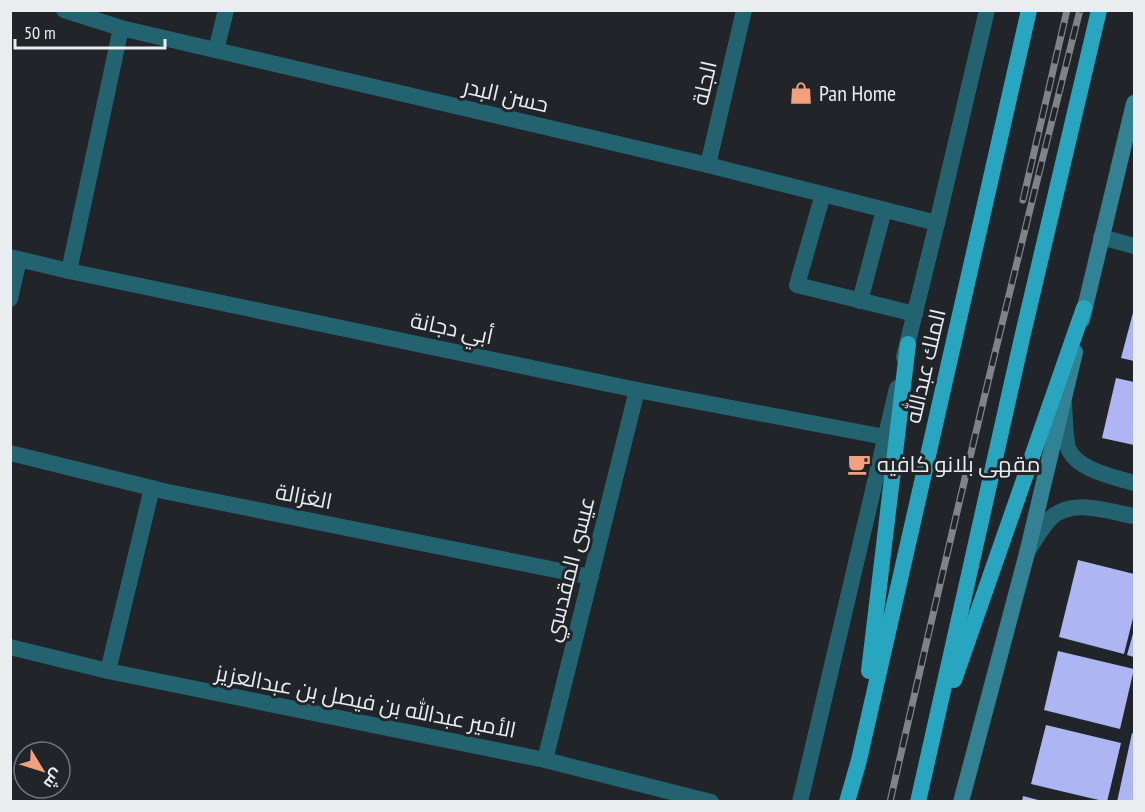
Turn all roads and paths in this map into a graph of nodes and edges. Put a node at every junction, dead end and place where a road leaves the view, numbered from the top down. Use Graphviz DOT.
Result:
graph roads {
  1 [pos="64,10"];
  2 [pos="226,10"];
  3 [pos="744,10"];
  4 [pos="987,10"];
  5 [pos="1029,10"];
  6 [pos="1099,10"];
  7 [pos="121,28"];
  8 [pos="216,50"];
  9 [pos="1134,103"];
  10 [pos="708,165"];
  11 [pos="823,194"];
  12 [pos="884,210"];
  13 [pos="937,223"];
  14 [pos="1101,237"];
  15 [pos="1134,246"];
  16 [pos="15,258"];
  17 [pos="69,271"];
  18 [pos="10,298"];
  19 [pos="860,301"];
  20 [pos="1084,308"];
  21 [pos="915,314"];
  22 [pos="908,344"];
  23 [pos="637,390"];
  24 [pos="1064,402"];
  25 [pos="885,437"];
  26 [pos="10,453"];
  27 [pos="1134,483"];
  28 [pos="152,488"];
  29 [pos="1134,516"];
  30 [pos="1027,553"];
  31 [pos="591,577"];
  32 [pos="10,647"];
  33 [pos="108,671"];
  34 [pos="928,754"];
  35 [pos="545,760"];
  36 [pos="859,760"];
  37 [pos="711,801"];
  38 [pos="800,801"];
  39 [pos="847,801"];
  40 [pos="918,801"];
  41 [pos="961,801"];
  1 -- 7 [label="street, حسن البدر"];
  2 -- 8 [label="street"];
  3 -- 10 [label="street, الجلة"];
  4 -- 13 [label="street"];
  5 -- 36 [label="highway, الملك عبدالله"];
  6 -- 34 [label="highway"];
  7 -- 8 [label="street, حسن البدر"];
  7 -- 17 [label="street"];
  8 -- 10 [label="street, حسن البدر"];
  9 -- 14 [label="main road"];
  10 -- 11 [label="street, حسن البدر"];
  11 -- 12 [label="street, حسن البدر"];
  11 -- 19 [label="street"];
  12 -- 13 [label="street, حسن البدر"];
  12 -- 19 [label="street"];
  13 -- 21 [label="street"];
  14 -- 15 [label="street"];
  14 -- 20 [label="main road"];
  16 -- 17 [label="street, أبي دجانة"];
  16 -- 18 [label="street"];
  17 -- 23 [label="street, أبي دجانة"];
  19 -- 21 [label="street"];
  20 -- 24 [label="main road"];
  20 -- 34 [label="highway"];
  21 -- 22 [label="street"];
  22 -- 25 [label="street"];
  22 -- 36 [label="highway"];
  23 -- 25 [label="street, أبي دجانة"];
  23 -- 31 [label="street, عيسى المقدسي"];
  24 -- 27 [label="street"];
  24 -- 30 [label="main road"];
  25 -- 38 [label="street"];
  26 -- 28 [label="street, الغزالة"];
  28 -- 31 [label="street, الغزالة"];
  28 -- 33 [label="street"];
  29 -- 30 [label="street"];
  30 -- 41 [label="main road"];
  31 -- 35 [label="street, عيسى المقدسي"];
  32 -- 33 [label="street, الأمير عبدالله بن فيصل بن عبدالعزيز"];
  33 -- 35 [label="street, الأمير عبدالله بن فيصل بن عبدالعزيز"];
  34 -- 40 [label="highway"];
  35 -- 37 [label="street, الأمير عبدالله بن فيصل بن عبدالعزيز"];
  36 -- 39 [label="highway, الملك عبدالله"];
}
